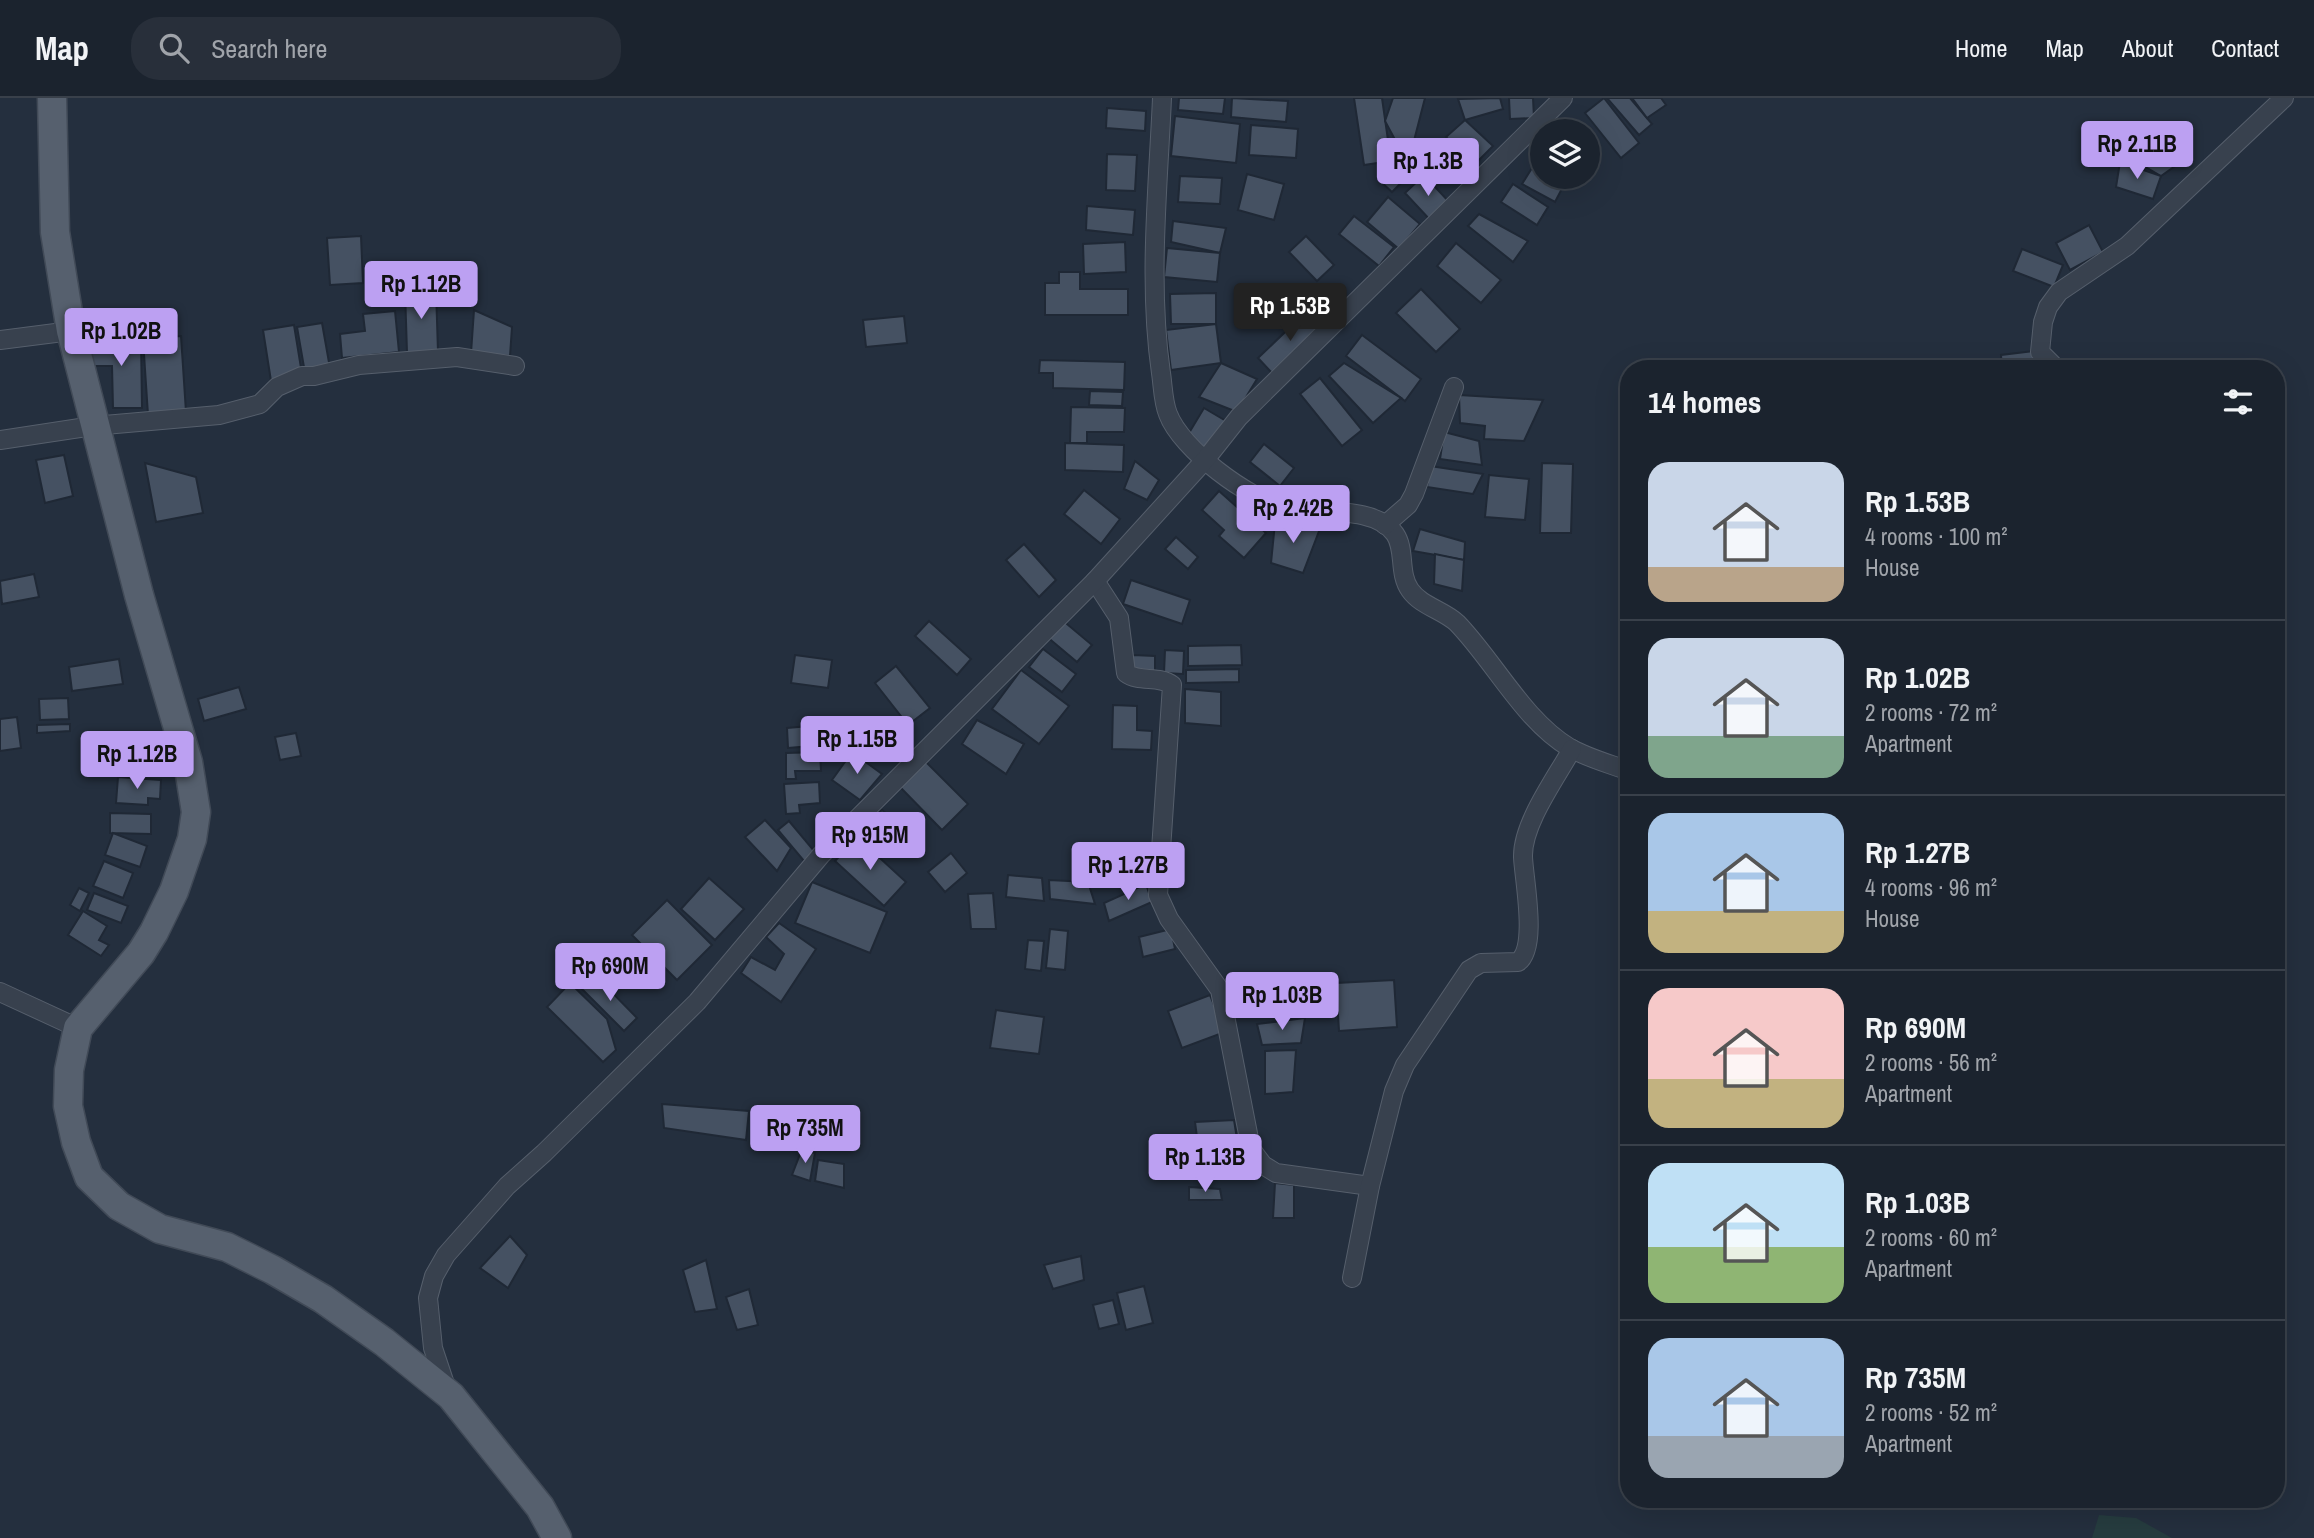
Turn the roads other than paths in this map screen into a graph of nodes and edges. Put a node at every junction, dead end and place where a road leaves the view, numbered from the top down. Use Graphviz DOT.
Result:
graph roads {
  1 [pos="52,98"];
  2 [pos="1163,98"];
  3 [pos="1563,98"];
  4 [pos="2284,98"];
  5 [pos="71,331"];
  6 [pos="0,340"];
  7 [pos="2048,360"];
  8 [pos="515,366"];
  9 [pos="1454,387"];
  10 [pos="93,426"];
  11 [pos="0,440"];
  12 [pos="1205,460"];
  13 [pos="1385,524"];
  14 [pos="1095,581"];
  15 [pos="1572,749"];
  16 [pos="1620,768"];
  17 [pos="0,992"];
  18 [pos="78,1028"];
  19 [pos="1370,1186"];
  20 [pos="1352,1278"];
  21 [pos="451,1396"];
  22 [pos="557,1538"];
  1 -- 5 [label="main road"];
  2 -- 12 [label="street"];
  3 -- 12 [label="street"];
  4 -- 7 [label="street"];
  5 -- 6 [label="street"];
  5 -- 10 [label="main road"];
  8 -- 10 [label="street"];
  9 -- 13 [label="street"];
  10 -- 11 [label="street"];
  10 -- 18 [label="main road"];
  12 -- 13 [label="street"];
  12 -- 14 [label="street"];
  13 -- 15 [label="street"];
  14 -- 19 [label="street"];
  14 -- 21 [label="street"];
  15 -- 16 [label="street"];
  15 -- 19 [label="street"];
  17 -- 18 [label="street"];
  18 -- 21 [label="main road"];
  19 -- 20 [label="street"];
  21 -- 22 [label="main road"];
}
